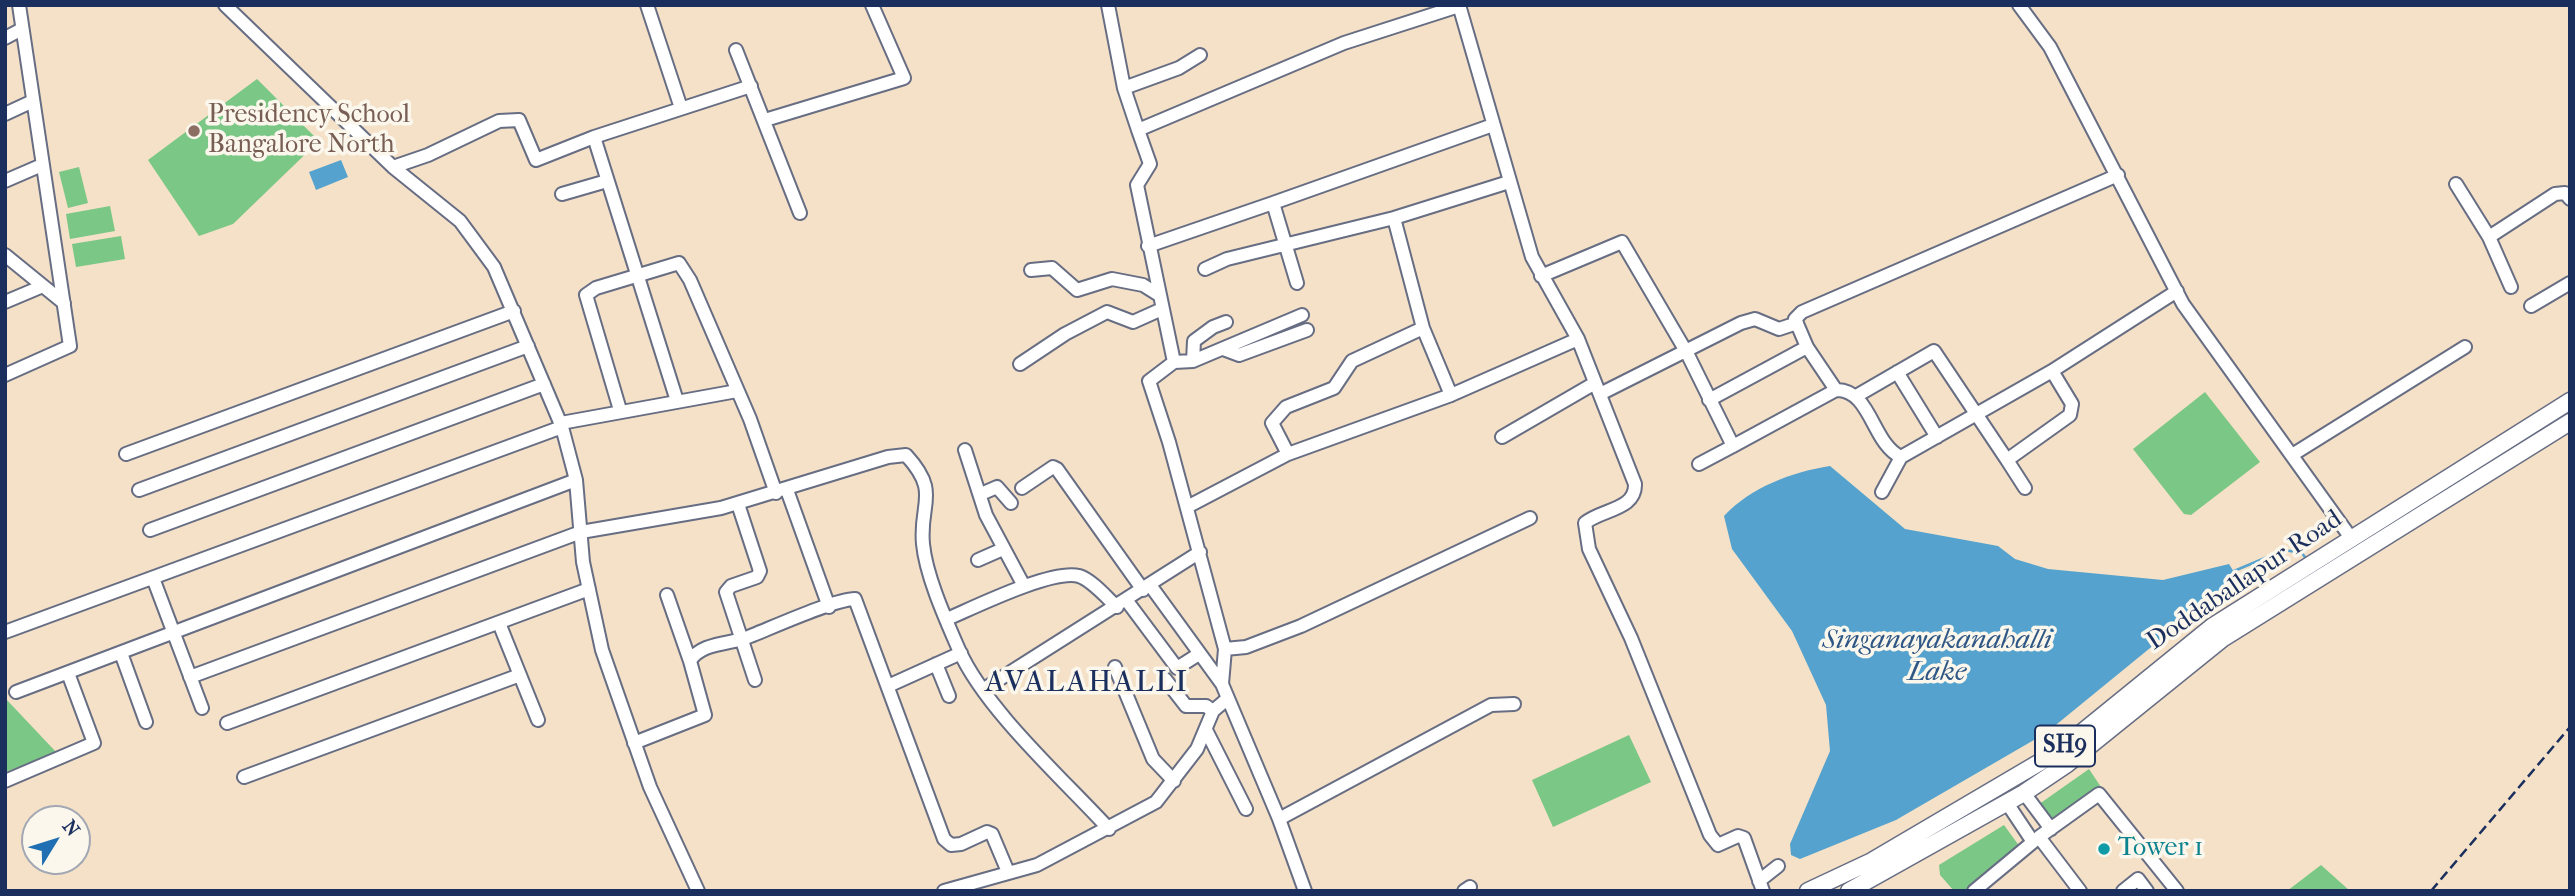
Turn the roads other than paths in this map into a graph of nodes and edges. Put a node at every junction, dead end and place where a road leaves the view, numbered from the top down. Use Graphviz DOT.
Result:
graph roads {
  1 [pos="19,5"];
  2 [pos="225,5"];
  3 [pos="647,5"];
  4 [pos="872,5"];
  5 [pos="1108,5"];
  6 [pos="2018,5"];
  7 [pos="1459,6"];
  8 [pos="22,29"];
  9 [pos="5,38"];
  10 [pos="736,50"];
  11 [pos="1200,55"];
  12 [pos="751,86"];
  13 [pos="1124,88"];
  14 [pos="33,101"];
  15 [pos="681,108"];
  16 [pos="5,114"];
  17 [pos="765,120"];
  18 [pos="1492,125"];
  19 [pos="1138,130"];
  20 [pos="594,137"];
  21 [pos="42,164"];
  22 [pos="393,167"];
  23 [pos="2118,175"];
  24 [pos="5,181"];
  25 [pos="607,181"];
  26 [pos="1509,183"];
  27 [pos="2456,184"];
  28 [pos="562,194"];
  29 [pos="2570,199"];
  30 [pos="1273,203"];
  31 [pos="800,213"];
  32 [pos="1394,218"];
  33 [pos="2489,237"];
  34 [pos="1286,244"];
  35 [pos="1148,246"];
  36 [pos="5,255"];
  37 [pos="1205,269"];
  38 [pos="1031,270"];
  39 [pos="637,275"];
  40 [pos="1541,276"];
  41 [pos="1297,283"];
  42 [pos="2570,283"];
  43 [pos="43,286"];
  44 [pos="2511,287"];
  45 [pos="2177,291"];
  46 [pos="5,302"];
  47 [pos="1161,302"];
  48 [pos="64,303"];
  49 [pos="2530,306"];
  50 [pos="514,311"];
  51 [pos="1302,315"];
  52 [pos="1226,322"];
  53 [pos="1797,323"];
  54 [pos="1423,328"];
  55 [pos="1307,330"];
  56 [pos="1578,339"];
  57 [pos="528,345"];
  58 [pos="1807,347"];
  59 [pos="2465,347"];
  60 [pos="1223,349"];
  61 [pos="1687,353"];
  62 [pos="1193,361"];
  63 [pos="1174,362"];
  64 [pos="1020,364"];
  65 [pos="2052,371"];
  66 [pos="1897,372"];
  67 [pos="5,376"];
  68 [pos="544,384"];
  69 [pos="1598,388"];
  70 [pos="1836,390"];
  71 [pos="737,391"];
  72 [pos="1451,395"];
  73 [pos="1857,395"];
  74 [pos="1709,400"];
  75 [pos="677,401"];
  76 [pos="2570,401"];
  77 [pos="620,410"];
  78 [pos="1978,413"];
  79 [pos="2570,422"];
  80 [pos="561,425"];
  81 [pos="1502,437"];
  82 [pos="1937,437"];
  83 [pos="1733,446"];
  84 [pos="965,450"];
  85 [pos="125,454"];
  86 [pos="1288,454"];
  87 [pos="2292,455"];
  88 [pos="1901,457"];
  89 [pos="2007,460"];
  90 [pos="1699,464"];
  91 [pos="576,480"];
  92 [pos="1022,488"];
  93 [pos="2025,488"];
  94 [pos="139,490"];
  95 [pos="782,492"];
  96 [pos="1882,492"];
  97 [pos="981,494"];
  98 [pos="1011,503"];
  99 [pos="738,504"];
  100 [pos="1187,507"];
  101 [pos="1530,517"];
  102 [pos="150,530"];
  103 [pos="580,532"];
  104 [pos="2351,538"];
  105 [pos="1003,549"];
  106 [pos="1200,552"];
  107 [pos="978,559"];
  108 [pos="2321,566"];
  109 [pos="2305,576"];
  110 [pos="153,578"];
  111 [pos="1024,586"];
  112 [pos="1147,587"];
  113 [pos="589,589"];
  114 [pos="667,595"];
  115 [pos="1122,604"];
  116 [pos="829,607"];
  117 [pos="947,619"];
  118 [pos="499,623"];
  119 [pos="5,632"];
  120 [pos="174,633"];
  121 [pos="741,639"];
  122 [pos="1225,649"];
  123 [pos="121,653"];
  124 [pos="961,653"];
  125 [pos="1199,654"];
  126 [pos="690,662"];
  127 [pos="936,664"];
  128 [pos="1115,667"];
  129 [pos="68,673"];
  130 [pos="520,675"];
  131 [pos="190,677"];
  132 [pos="1165,679"];
  133 [pos="755,680"];
  134 [pos="1222,684"];
  135 [pos="888,686"];
  136 [pos="984,689"];
  137 [pos="16,692"];
  138 [pos="948,696"];
  139 [pos="1227,699"];
  140 [pos="1514,704"];
  141 [pos="202,708"];
  142 [pos="1213,711"];
  143 [pos="538,720"];
  144 [pos="146,722"];
  145 [pos="227,723"];
  146 [pos="1206,730"];
  147 [pos="634,743"];
  148 [pos="244,777"];
  149 [pos="5,781"];
  150 [pos="1174,781"];
  151 [pos="2024,793"];
  152 [pos="2007,803"];
  153 [pos="1246,809"];
  154 [pos="1279,819"];
  155 [pos="1109,829"];
  156 [pos="2051,829"];
  157 [pos="2036,839"];
  158 [pos="1779,866"];
  159 [pos="1008,872"];
  160 [pos="1761,886"];
  161 [pos="698,891"];
  162 [pos="944,891"];
  163 [pos="1305,891"];
  164 [pos="1808,891"];
  165 [pos="1849,891"];
  166 [pos="1974,891"];
  167 [pos="2080,891"];
  168 [pos="2123,891"];
  169 [pos="2147,891"];
  170 [pos="2177,891"];
  1 -- 8 [label="street"];
  2 -- 22 [label="street"];
  3 -- 15 [label="street"];
  4 -- 17 [label="street"];
  5 -- 13 [label="street"];
  6 -- 23 [label="street"];
  7 -- 18 [label="street"];
  7 -- 19 [label="street"];
  8 -- 9 [label="street"];
  8 -- 14 [label="street"];
  10 -- 12 [label="street"];
  11 -- 13 [label="street"];
  12 -- 15 [label="street"];
  12 -- 17 [label="street"];
  13 -- 19 [label="street"];
  14 -- 16 [label="street"];
  14 -- 21 [label="street"];
  15 -- 20 [label="street"];
  17 -- 31 [label="street"];
  18 -- 26 [label="street"];
  18 -- 30 [label="street"];
  19 -- 35 [label="street"];
  20 -- 22 [label="street"];
  20 -- 25 [label="street"];
  21 -- 24 [label="street"];
  21 -- 48 [label="street"];
  22 -- 50 [label="street"];
  23 -- 45 [label="street"];
  23 -- 53 [label="street"];
  25 -- 28 [label="street"];
  25 -- 39 [label="street"];
  26 -- 32 [label="street"];
  26 -- 40 [label="street"];
  27 -- 33 [label="street"];
  29 -- 33 [label="street"];
  30 -- 34 [label="street"];
  30 -- 35 [label="street"];
  32 -- 34 [label="street"];
  32 -- 54 [label="street"];
  33 -- 44 [label="street"];
  34 -- 37 [label="street"];
  34 -- 41 [label="street"];
  35 -- 47 [label="street"];
  36 -- 43 [label="street"];
  38 -- 47 [label="street"];
  39 -- 71 [label="street"];
  39 -- 75 [label="street"];
  39 -- 77 [label="street"];
  40 -- 56 [label="street"];
  40 -- 61 [label="street"];
  42 -- 49 [label="street"];
  43 -- 46 [label="street"];
  43 -- 48 [label="street"];
  45 -- 65 [label="street"];
  45 -- 87 [label="street"];
  47 -- 63 [label="street"];
  47 -- 64 [label="street"];
  48 -- 67 [label="street"];
  50 -- 57 [label="street"];
  50 -- 85 [label="street"];
  51 -- 60 [label="street"];
  52 -- 62 [label="street"];
  53 -- 58 [label="street"];
  53 -- 61 [label="street"];
  54 -- 72 [label="street"];
  54 -- 86 [label="street"];
  55 -- 60 [label="street"];
  56 -- 69 [label="street"];
  56 -- 72 [label="street"];
  57 -- 68 [label="street"];
  57 -- 94 [label="street"];
  58 -- 70 [label="street"];
  58 -- 74 [label="street"];
  59 -- 87 [label="street"];
  60 -- 62 [label="street"];
  61 -- 69 [label="street"];
  61 -- 74 [label="street"];
  62 -- 63 [label="street"];
  63 -- 100 [label="street"];
  65 -- 78 [label="street"];
  65 -- 89 [label="street"];
  66 -- 73 [label="street"];
  66 -- 78 [label="street"];
  66 -- 82 [label="street"];
  68 -- 80 [label="street"];
  68 -- 102 [label="street"];
  69 -- 81 [label="street"];
  69 -- 160 [label="street"];
  70 -- 73 [label="street"];
  70 -- 83 [label="street"];
  71 -- 75 [label="street"];
  71 -- 95 [label="street"];
  72 -- 86 [label="street"];
  73 -- 88 [label="street"];
  74 -- 83 [label="street"];
  75 -- 77 [label="street"];
  76 -- 104 [label="main road, Doddaballapur Road / SH9"];
  77 -- 80 [label="street"];
  78 -- 82 [label="street"];
  78 -- 89 [label="street"];
  79 -- 108 [label="main road, Doddaballapur Road / SH9"];
  80 -- 91 [label="street"];
  80 -- 110 [label="street"];
  82 -- 88 [label="street"];
  83 -- 90 [label="street"];
  84 -- 97 [label="street"];
  86 -- 100 [label="street"];
  87 -- 104 [label="street"];
  88 -- 96 [label="street"];
  89 -- 93 [label="street"];
  91 -- 103 [label="street"];
  91 -- 120 [label="street"];
  92 -- 112 [label="street"];
  95 -- 99 [label="street"];
  95 -- 116 [label="street"];
  95 -- 117 [label="street"];
  97 -- 98 [label="street"];
  97 -- 105 [label="street"];
  99 -- 103 [label="street"];
  99 -- 121 [label="street"];
  100 -- 106 [label="street"];
  101 -- 122 [label="street"];
  103 -- 113 [label="street"];
  103 -- 131 [label="street"];
  104 -- 108 [label="main road, Doddaballapur Road / SH9"];
  105 -- 107 [label="street"];
  105 -- 111 [label="street"];
  106 -- 112 [label="street"];
  106 -- 122 [label="street"];
  108 -- 109 [label="main road, Doddaballapur Road / SH9"];
  109 -- 151 [label="main road, Doddaballapur Road / SH9"];
  109 -- 164 [label="main road, Doddaballapur Road / SH9"];
  110 -- 119 [label="street"];
  110 -- 120 [label="street"];
  111 -- 115 [label="street"];
  111 -- 117 [label="street"];
  112 -- 115 [label="street"];
  112 -- 125 [label="street"];
  113 -- 118 [label="street"];
  113 -- 147 [label="street"];
  114 -- 126 [label="street"];
  115 -- 125 [label="street"];
  115 -- 136 [label="street"];
  116 -- 121 [label="street"];
  116 -- 135 [label="street"];
  117 -- 124 [label="street"];
  118 -- 130 [label="street"];
  118 -- 145 [label="street"];
  120 -- 123 [label="street"];
  120 -- 131 [label="street"];
  121 -- 126 [label="street"];
  121 -- 133 [label="street"];
  122 -- 134 [label="street"];
  123 -- 129 [label="street"];
  123 -- 144 [label="street"];
  124 -- 127 [label="street"];
  124 -- 136 [label="street"];
  125 -- 134 [label="street"];
  126 -- 147 [label="street"];
  127 -- 135 [label="street"];
  127 -- 138 [label="street"];
  128 -- 150 [label="street"];
  129 -- 137 [label="street"];
  129 -- 149 [label="street"];
  130 -- 143 [label="street"];
  130 -- 148 [label="street"];
  131 -- 141 [label="street"];
  132 -- 142 [label="street"];
  134 -- 139 [label="street"];
  135 -- 159 [label="street"];
  136 -- 155 [label="street"];
  139 -- 142 [label="street"];
  139 -- 154 [label="street"];
  140 -- 154 [label="street"];
  142 -- 146 [label="street"];
  146 -- 150 [label="street"];
  146 -- 153 [label="street"];
  147 -- 161 [label="street"];
  150 -- 155 [label="street"];
  151 -- 152 [label="main road, Doddaballapur Road / SH9"];
  151 -- 156 [label="street"];
  152 -- 157 [label="street"];
  152 -- 165 [label="main road, Doddaballapur Road / SH9"];
  154 -- 163 [label="street"];
  155 -- 159 [label="street"];
  156 -- 157 [label="street"];
  156 -- 170 [label="street"];
  157 -- 166 [label="street"];
  157 -- 167 [label="street"];
  158 -- 160 [label="street"];
  159 -- 162 [label="street"];
  168 -- 169 [label="street"];
}
